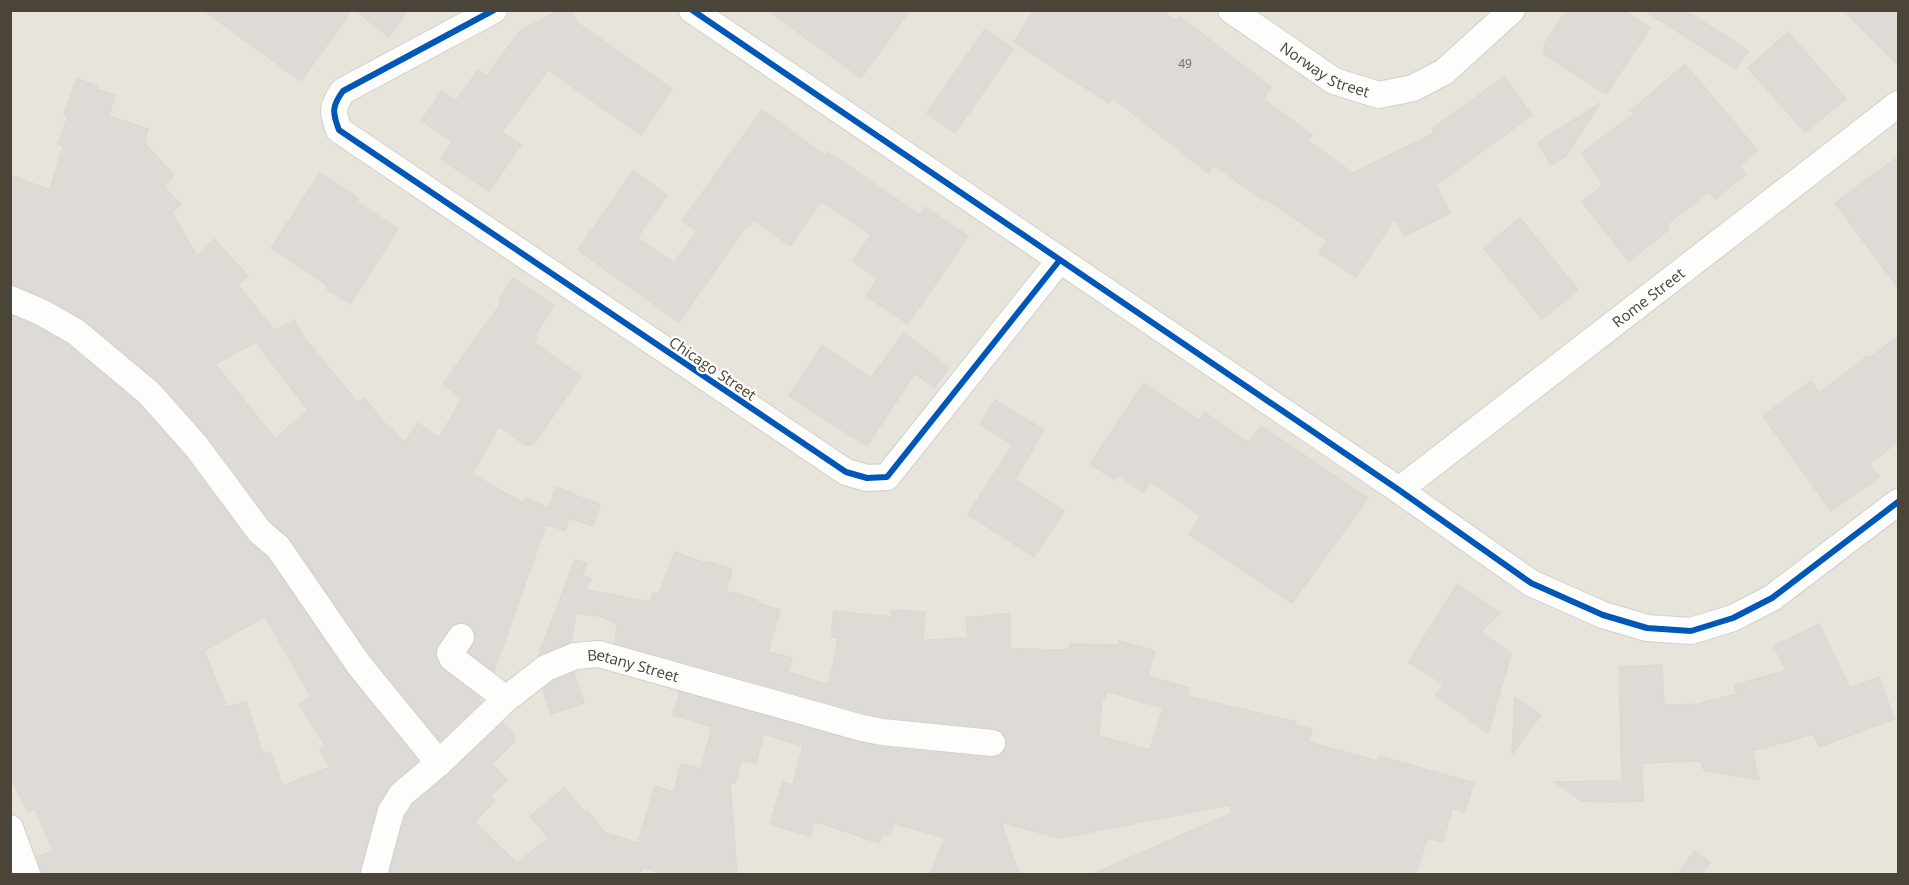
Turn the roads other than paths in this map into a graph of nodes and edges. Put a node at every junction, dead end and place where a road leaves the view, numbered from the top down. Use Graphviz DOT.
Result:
graph roads {
  1 [pos="494,10"];
  2 [pos="692,10"];
  3 [pos="1231,10"];
  4 [pos="1512,10"];
  5 [pos="1899,104"];
  6 [pos="1059,261"];
  7 [pos="10,299"];
  8 [pos="1399,490"];
  9 [pos="1899,502"];
  10 [pos="461,637"];
  11 [pos="506,699"];
  12 [pos="992,743"];
  13 [pos="439,763"];
  14 [pos="10,828"];
  15 [pos="27,874"];
  16 [pos="374,874"];
  1 -- 6 [label="street, Chicago Street"];
  2 -- 6 [label="street"];
  3 -- 4 [label="street, Norway Street"];
  5 -- 8 [label="street, Rome Street"];
  6 -- 8 [label="street"];
  7 -- 13 [label="street"];
  8 -- 9 [label="street"];
  10 -- 11 [label="street"];
  11 -- 12 [label="street, Betany Street"];
  11 -- 13 [label="street, Betany Street"];
  13 -- 16 [label="street, Betany Street"];
  14 -- 15 [label="street"];
}
